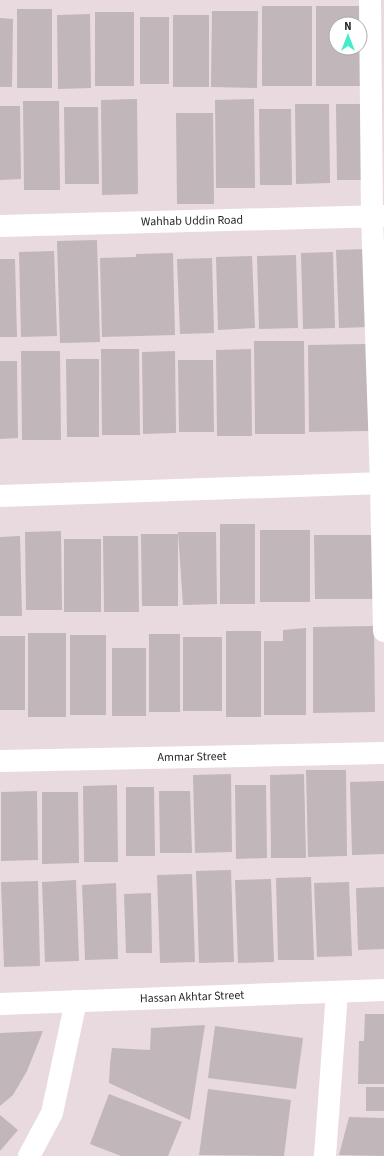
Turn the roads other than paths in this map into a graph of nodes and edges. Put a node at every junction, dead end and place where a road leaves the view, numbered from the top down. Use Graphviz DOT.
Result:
graph roads {
  1 [pos="370,0"];
  2 [pos="378,216"];
  3 [pos="0,226"];
  4 [pos="382,483"];
  5 [pos="0,496"];
  6 [pos="384,631"];
  7 [pos="384,753"];
  8 [pos="0,761"];
  9 [pos="384,990"];
  10 [pos="337,992"];
  11 [pos="76,1001"];
  12 [pos="0,1004"];
  13 [pos="29,1156"];
  14 [pos="325,1156"];
  1 -- 2 [label="street"];
  2 -- 3 [label="street, Wahhab Uddin Road"];
  2 -- 4 [label="street"];
  4 -- 5 [label="street"];
  4 -- 6 [label="street"];
  7 -- 8 [label="street, Ammar Street"];
  9 -- 10 [label="street, Hassan Akhtar Street"];
  10 -- 11 [label="street, Hassan Akhtar Street"];
  10 -- 14 [label="street"];
  11 -- 12 [label="street, Hassan Akhtar Street"];
  11 -- 13 [label="street"];
}
